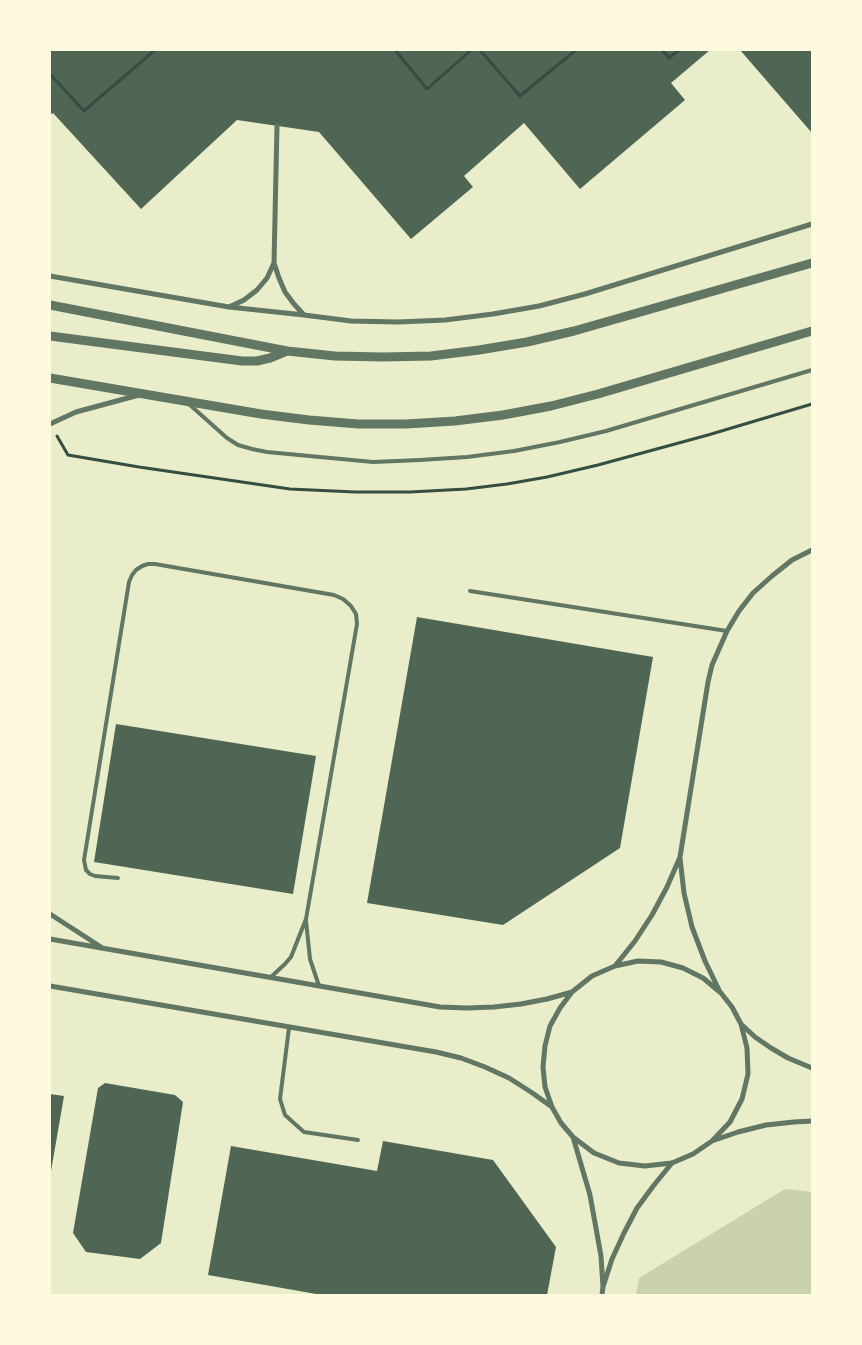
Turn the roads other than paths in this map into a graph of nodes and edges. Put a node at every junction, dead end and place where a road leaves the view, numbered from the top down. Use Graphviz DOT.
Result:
graph roads {
  1 [pos="277,126"];
  2 [pos="812,224"];
  3 [pos="274,263"];
  4 [pos="812,263"];
  5 [pos="50,276"];
  6 [pos="50,305"];
  7 [pos="229,307"];
  8 [pos="304,315"];
  9 [pos="812,331"];
  10 [pos="50,336"];
  11 [pos="287,351"];
  12 [pos="812,370"];
  13 [pos="50,378"];
  14 [pos="142,394"];
  15 [pos="186,401"];
  16 [pos="50,424"];
  17 [pos="812,550"];
  18 [pos="470,591"];
  19 [pos="726,631"];
  20 [pos="680,858"];
  21 [pos="118,878"];
  22 [pos="50,914"];
  23 [pos="306,919"];
  24 [pos="50,939"];
  25 [pos="103,948"];
  26 [pos="616,966"];
  27 [pos="271,978"];
  28 [pos="50,986"];
  29 [pos="319,986"];
  30 [pos="572,992"];
  31 [pos="721,993"];
  32 [pos="741,1024"];
  33 [pos="289,1028"];
  34 [pos="812,1068"];
  35 [pos="552,1107"];
  36 [pos="812,1121"];
  37 [pos="573,1137"];
  38 [pos="358,1140"];
  39 [pos="712,1142"];
  40 [pos="672,1163"];
  41 [pos="603,1287"];
  42 [pos="602,1295"];
  1 -- 3 [label="street"];
  2 -- 8 [label="street"];
  3 -- 7 [label="street"];
  3 -- 8 [label="street"];
  4 -- 11 [label="street"];
  5 -- 7 [label="street"];
  6 -- 11 [label="street"];
  7 -- 8 [label="street"];
  9 -- 15 [label="street"];
  10 -- 11 [label="street"];
  12 -- 15 [label="lane"];
  13 -- 14 [label="street"];
  14 -- 15 [label="street"];
  14 -- 16 [label="street"];
  17 -- 19 [label="street"];
  18 -- 19 [label="lane"];
  19 -- 20 [label="street"];
  20 -- 26 [label="street"];
  20 -- 31 [label="street"];
  21 -- 23 [label="lane"];
  22 -- 25 [label="street"];
  23 -- 27 [label="lane"];
  23 -- 29 [label="lane"];
  24 -- 25 [label="street"];
  25 -- 27 [label="street"];
  26 -- 30 [label="street"];
  26 -- 31 [label="street"];
  27 -- 29 [label="street"];
  28 -- 33 [label="street"];
  29 -- 30 [label="street"];
  30 -- 35 [label="street"];
  31 -- 32 [label="street"];
  32 -- 34 [label="street"];
  32 -- 39 [label="street"];
  33 -- 35 [label="street"];
  33 -- 38 [label="lane"];
  35 -- 37 [label="street"];
  36 -- 39 [label="street"];
  37 -- 40 [label="street"];
  37 -- 41 [label="street"];
  39 -- 40 [label="street"];
  40 -- 41 [label="street"];
  41 -- 42 [label="street"];
}
